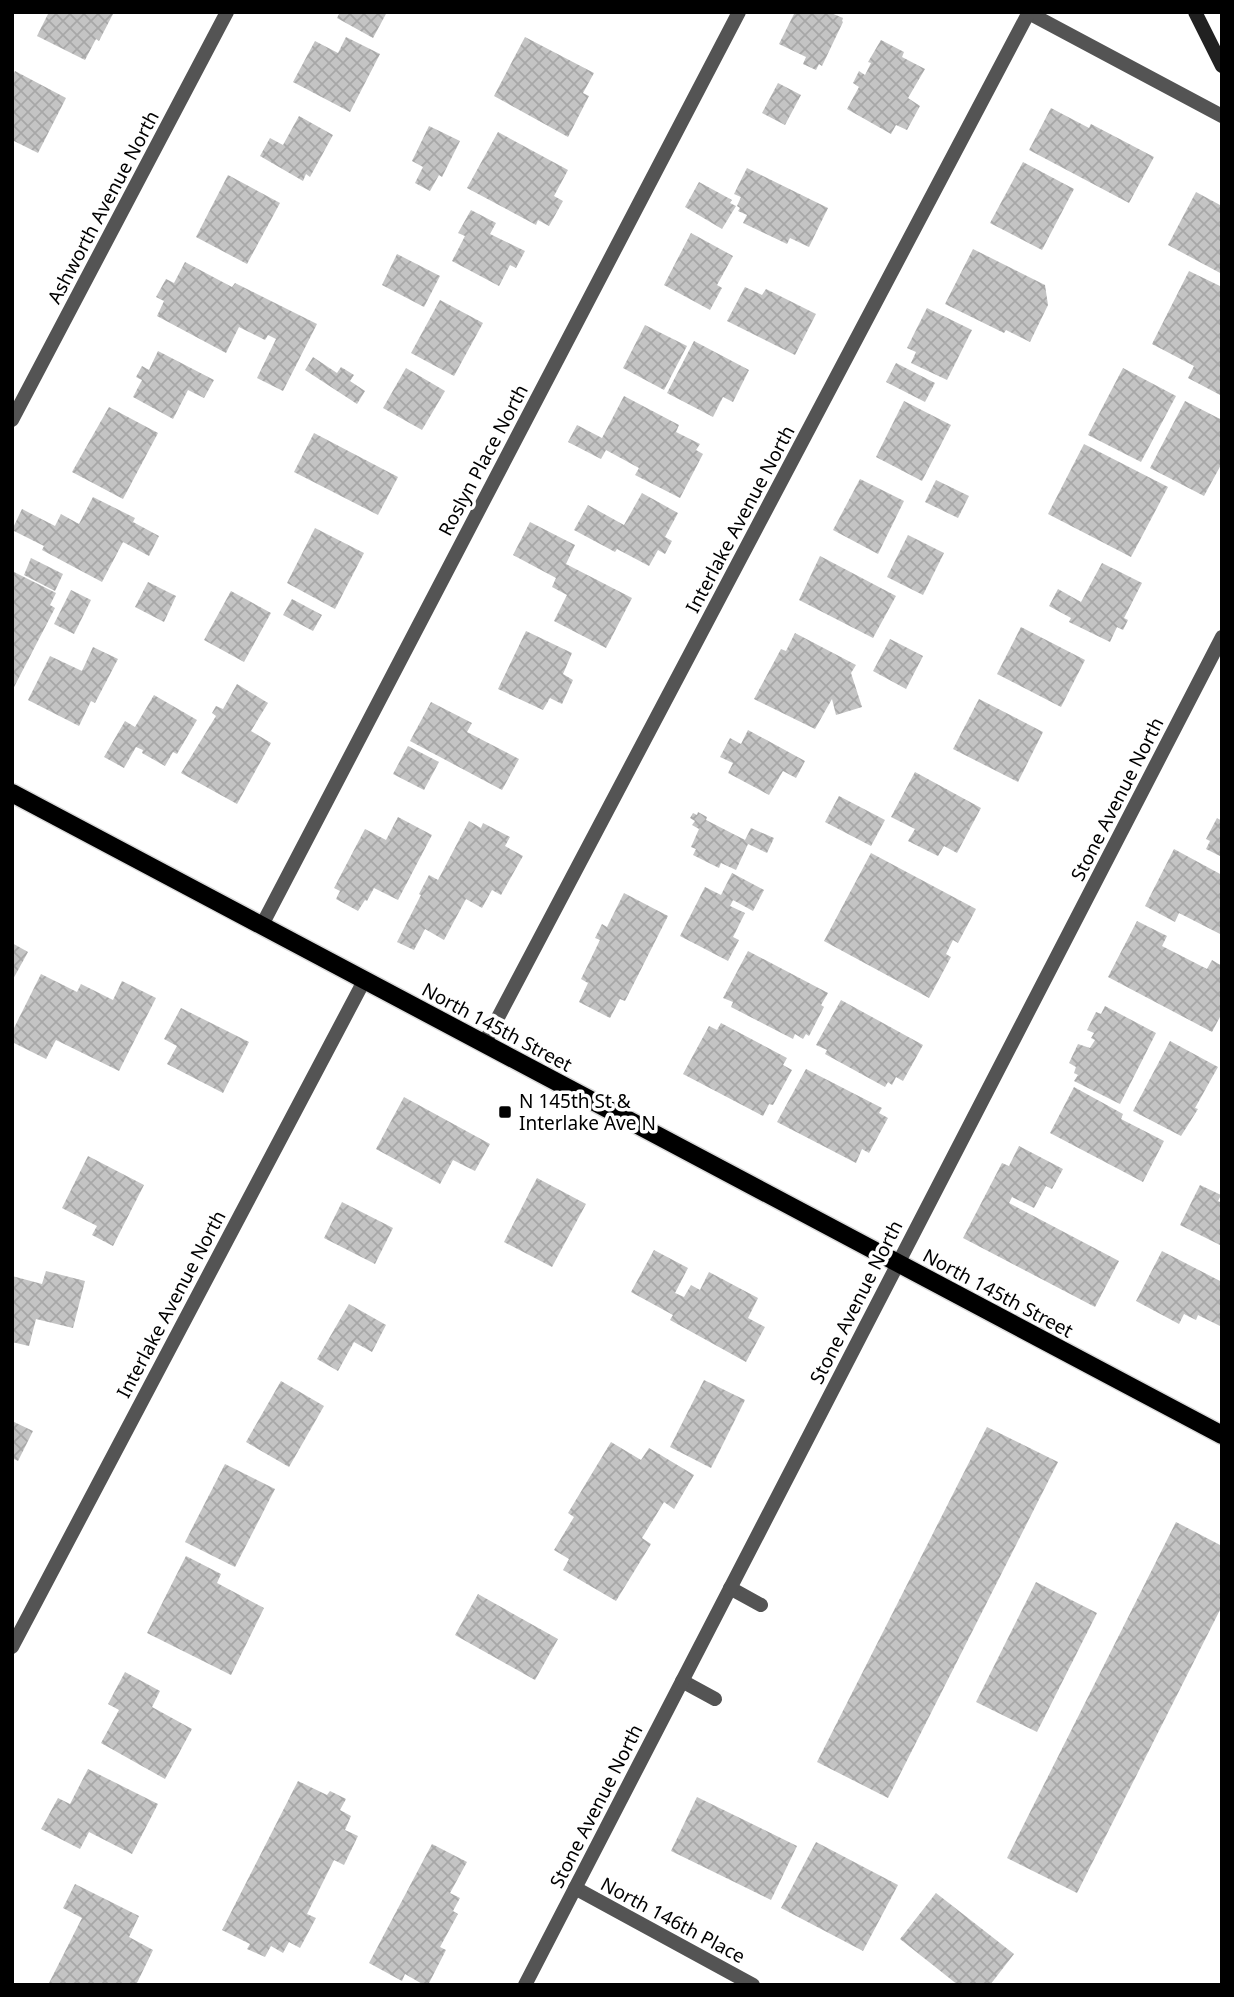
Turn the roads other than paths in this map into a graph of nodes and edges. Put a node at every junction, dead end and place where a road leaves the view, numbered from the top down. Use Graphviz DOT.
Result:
graph roads {
  1 [pos="227,12"];
  2 [pos="739,12"];
  3 [pos="1195,12"];
  4 [pos="1028,13"];
  5 [pos="1222,66"];
  6 [pos="1222,116"];
  7 [pos="12,420"];
  8 [pos="1222,637"];
  9 [pos="12,793"];
  10 [pos="262,925"];
  11 [pos="365,979"];
  12 [pos="484,1044"];
  13 [pos="898,1264"];
  14 [pos="1222,1435"];
  15 [pos="730,1588"];
  16 [pos="761,1605"];
  17 [pos="12,1647"];
  18 [pos="682,1681"];
  19 [pos="715,1699"];
  20 [pos="575,1888"];
  21 [pos="525,1985"];
  22 [pos="753,1985"];
  1 -- 7 [label="street, Ashworth Avenue North"];
  2 -- 10 [label="street, Roslyn Place North"];
  3 -- 5 [label="street"];
  4 -- 6 [label="street"];
  4 -- 12 [label="street, Interlake Avenue North"];
  8 -- 13 [label="street, Stone Avenue North"];
  9 -- 10 [label="main road, North 145th Street"];
  10 -- 11 [label="main road, North 145th Street"];
  11 -- 12 [label="main road, North 145th Street"];
  11 -- 17 [label="street, Interlake Avenue North"];
  12 -- 13 [label="main road, North 145th Street"];
  13 -- 14 [label="main road, North 145th Street"];
  13 -- 15 [label="street, Stone Avenue North"];
  15 -- 16 [label="street"];
  15 -- 18 [label="street, Stone Avenue North"];
  18 -- 19 [label="street"];
  18 -- 20 [label="street, Stone Avenue North"];
  20 -- 21 [label="street, Stone Avenue North"];
  20 -- 22 [label="street, North 146th Place"];
}
